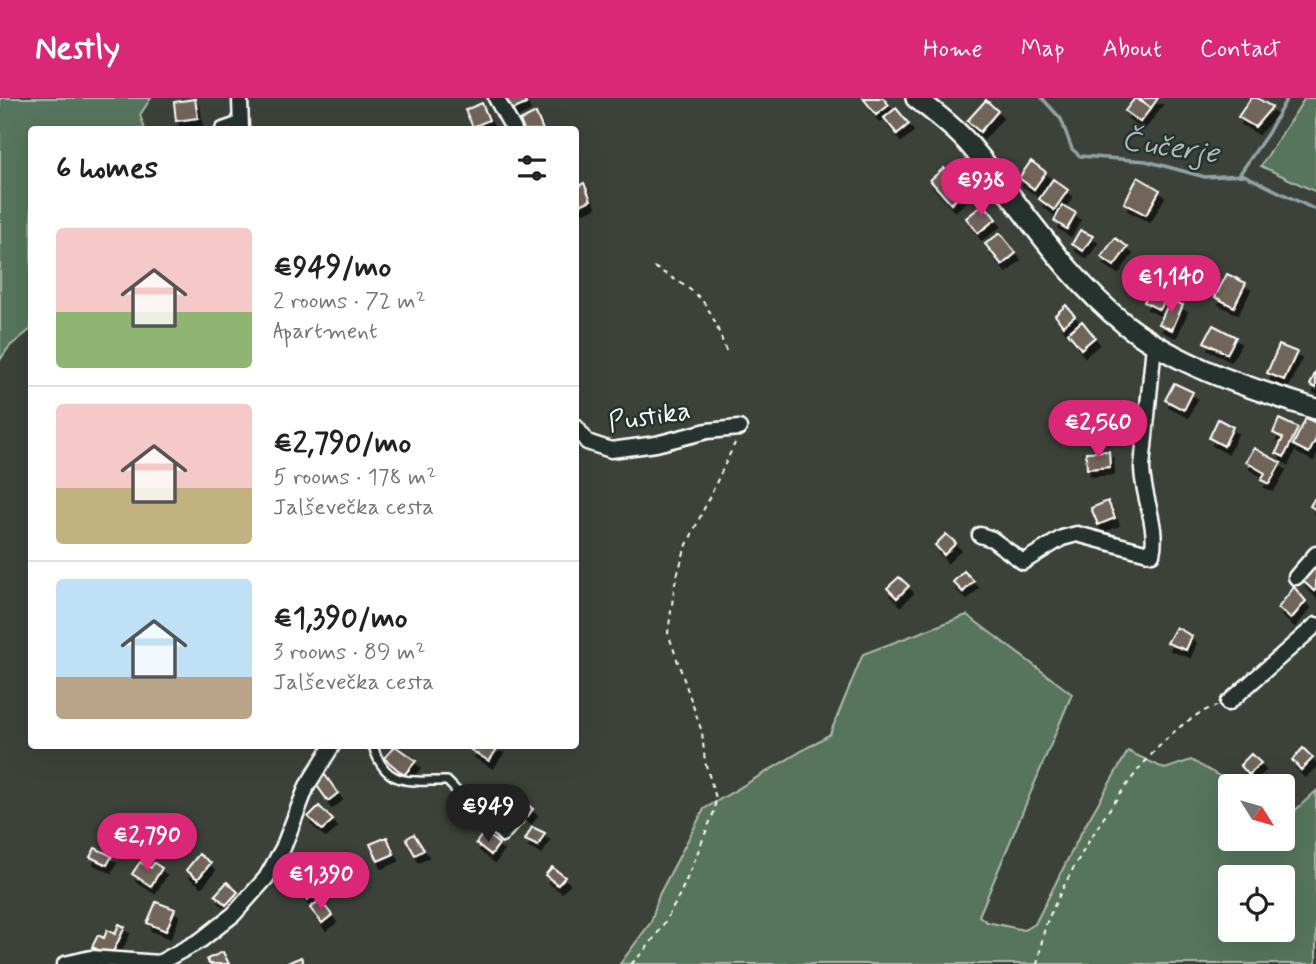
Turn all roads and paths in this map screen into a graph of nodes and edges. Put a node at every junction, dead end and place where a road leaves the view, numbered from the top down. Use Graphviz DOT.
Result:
graph roads {
  1 [pos="240,98"];
  2 [pos="496,98"];
  3 [pos="916,98"];
  4 [pos="241,126"];
  5 [pos="512,126"];
  6 [pos="654,267"];
  7 [pos="1154,345"];
  8 [pos="726,351"];
  9 [pos="1316,409"];
  10 [pos="739,428"];
  11 [pos="579,431"];
  12 [pos="980,535"];
  13 [pos="1316,554"];
  14 [pos="1296,577"];
  15 [pos="1316,625"];
  16 [pos="1228,703"];
  17 [pos="330,749"];
  18 [pos="374,749"];
  19 [pos="519,820"];
  20 [pos="65,964"];
  21 [pos="631,964"];
  22 [pos="1037,964"];
  1 -- 4 [label="street"];
  2 -- 5 [label="street"];
  3 -- 7 [label="street"];
  6 -- 8 [label="path"];
  7 -- 9 [label="street"];
  7 -- 12 [label="street"];
  10 -- 11 [label="street, Pustika"];
  10 -- 21 [label="path"];
  13 -- 14 [label="street"];
  15 -- 16 [label="street"];
  16 -- 22 [label="path"];
  17 -- 20 [label="street"];
  18 -- 19 [label="lane"];
}
